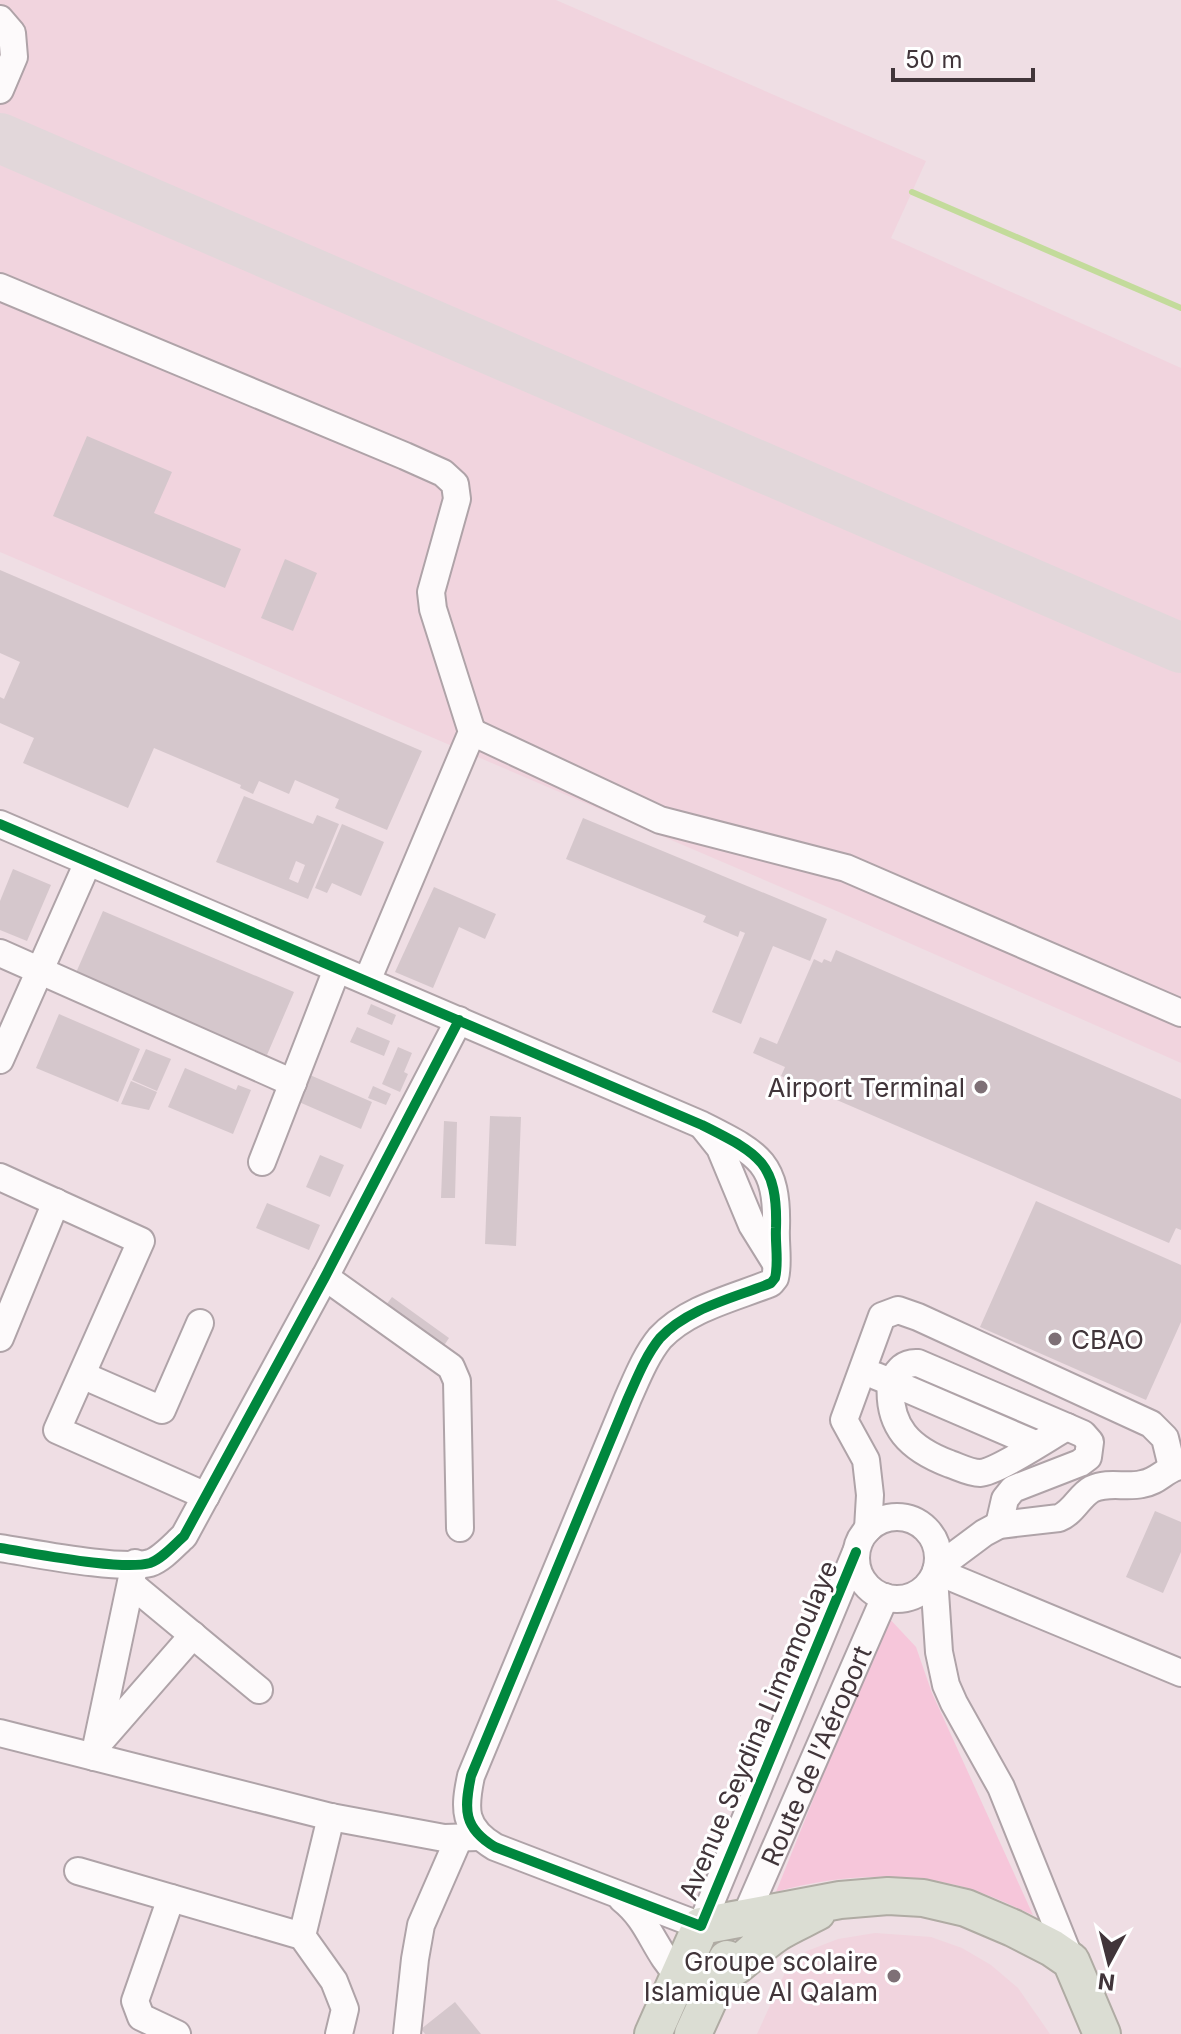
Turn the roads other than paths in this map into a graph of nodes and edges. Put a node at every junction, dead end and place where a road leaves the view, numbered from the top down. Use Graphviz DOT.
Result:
graph roads {
  1 [pos="0,19"];
  2 [pos="0,90"];
  3 [pos="0,287"];
  4 [pos="472,732"];
  5 [pos="0,824"];
  6 [pos="88,862"];
  7 [pos="0,953"];
  8 [pos="337,969"];
  9 [pos="40,971"];
  10 [pos="367,981"];
  11 [pos="1181,1013"];
  12 [pos="459,1020"];
  13 [pos="0,1060"];
  14 [pos="293,1083"];
  15 [pos="702,1125"];
  16 [pos="262,1162"];
  17 [pos="0,1177"];
  18 [pos="56,1202"];
  19 [pos="776,1264"];
  20 [pos="325,1277"];
  21 [pos="200,1323"];
  22 [pos="0,1338"];
  23 [pos="861,1370"];
  24 [pos="82,1375"];
  25 [pos="891,1382"];
  26 [pos="1067,1427"];
  27 [pos="1035,1444"];
  28 [pos="1177,1466"];
  29 [pos="206,1496"];
  30 [pos="999,1525"];
  31 [pos="460,1528"];
  32 [pos="862,1540"];
  33 [pos="0,1548"];
  34 [pos="936,1572"];
  35 [pos="133,1574"];
  36 [pos="885,1597"];
  37 [pos="193,1635"];
  38 [pos="1181,1673"];
  39 [pos="259,1690"];
  40 [pos="0,1733"];
  41 [pos="96,1751"];
  42 [pos="331,1817"];
  43 [pos="469,1837"];
  44 [pos="78,1871"];
  45 [pos="613,1892"];
  46 [pos="171,1898"];
  47 [pos="840,1900"];
  48 [pos="746,1915"];
  49 [pos="701,1926"];
  50 [pos="302,1936"];
  51 [pos="1030,1937"];
  52 [pos="1071,1961"];
  53 [pos="679,1976"];
  54 [pos="719,1977"];
  55 [pos="177,2034"];
  56 [pos="339,2034"];
  57 [pos="407,2034"];
  58 [pos="653,2034"];
  59 [pos="693,2034"];
  60 [pos="1080,2034"];
  61 [pos="1102,2034"];
  1 -- 2 [label="street"];
  3 -- 4 [label="street"];
  4 -- 10 [label="street"];
  4 -- 11 [label="street"];
  5 -- 6 [label="street"];
  6 -- 8 [label="street"];
  6 -- 9 [label="street"];
  7 -- 9 [label="street"];
  8 -- 10 [label="street"];
  8 -- 14 [label="street"];
  9 -- 13 [label="street"];
  9 -- 14 [label="street"];
  10 -- 12 [label="street"];
  12 -- 15 [label="street"];
  12 -- 20 [label="street"];
  14 -- 16 [label="street"];
  15 -- 19 [label="street"];
  15 -- 19 [label="street"];
  17 -- 18 [label="street"];
  18 -- 22 [label="street"];
  18 -- 24 [label="street"];
  19 -- 43 [label="street"];
  20 -- 29 [label="street"];
  20 -- 31 [label="street"];
  21 -- 24 [label="street"];
  23 -- 25 [label="street"];
  23 -- 28 [label="street"];
  23 -- 32 [label="street"];
  24 -- 29 [label="street"];
  25 -- 26 [label="street"];
  25 -- 27 [label="street"];
  25 -- 27 [label="street"];
  26 -- 27 [label="street"];
  26 -- 30 [label="street"];
  28 -- 30 [label="street"];
  29 -- 35 [label="street"];
  30 -- 34 [label="street"];
  32 -- 34 [label="street"];
  32 -- 36 [label="street"];
  32 -- 49 [label="street, Avenue Seydina Limamoulaye"];
  33 -- 35 [label="street"];
  34 -- 36 [label="street"];
  34 -- 38 [label="street"];
  34 -- 52 [label="street"];
  35 -- 37 [label="street"];
  35 -- 41 [label="street"];
  36 -- 48 [label="street, Route de l'Aéroport"];
  37 -- 39 [label="street"];
  37 -- 41 [label="street"];
  40 -- 41 [label="street"];
  41 -- 42 [label="street"];
  42 -- 43 [label="street"];
  42 -- 50 [label="street"];
  43 -- 45 [label="street"];
  43 -- 57 [label="street"];
  44 -- 46 [label="street"];
  45 -- 49 [label="street"];
  45 -- 53 [label="street"];
  46 -- 50 [label="street"];
  46 -- 55 [label="street"];
  47 -- 48 [label="highway"];
  47 -- 51 [label="highway"];
  47 -- 54 [label="highway"];
  48 -- 49 [label="highway"];
  48 -- 54 [label="highway"];
  49 -- 53 [label="highway, Avenue Seydina Limamoulaye"];
  50 -- 56 [label="street"];
  51 -- 52 [label="highway"];
  51 -- 60 [label="highway"];
  52 -- 61 [label="highway"];
  53 -- 54 [label="highway"];
  53 -- 58 [label="highway, Avenue Seydina Limamoulaye"];
  54 -- 59 [label="highway"];
}
